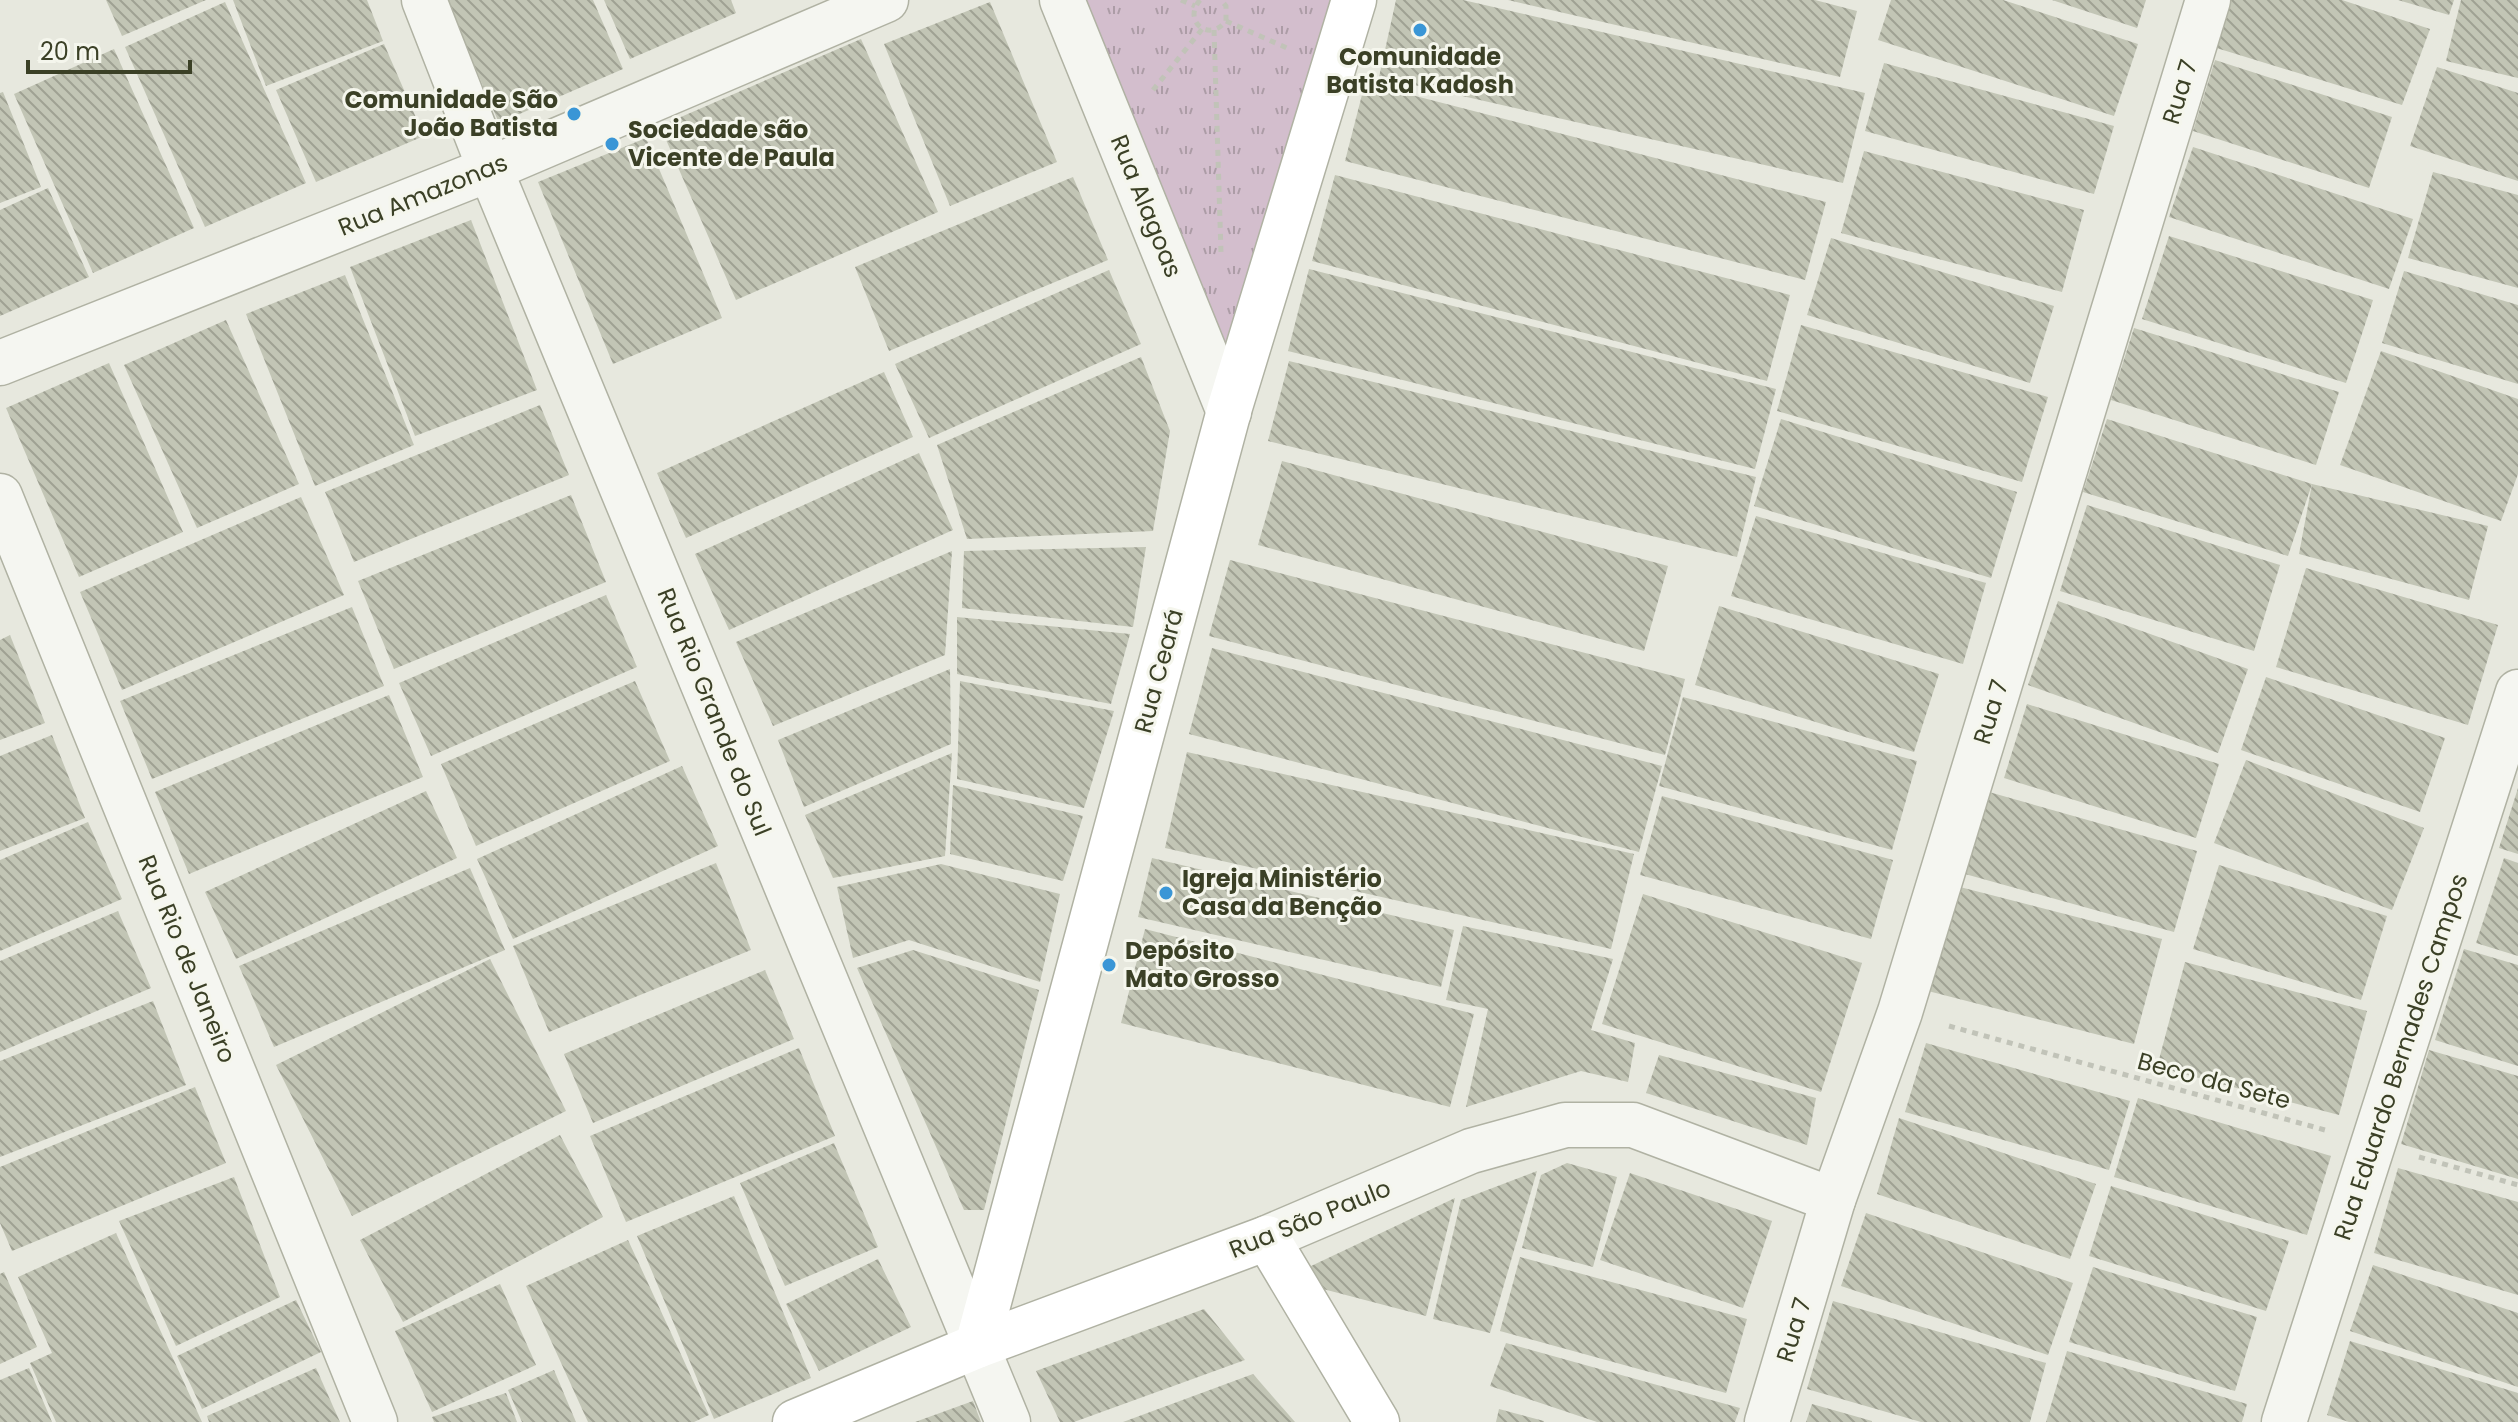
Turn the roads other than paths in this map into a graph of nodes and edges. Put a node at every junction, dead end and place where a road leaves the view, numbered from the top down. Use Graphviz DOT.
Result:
graph roads {
  1 [pos="424,0"];
  2 [pos="886,0"];
  3 [pos="1062,0"];
  4 [pos="1354,0"];
  5 [pos="2208,0"];
  6 [pos="490,169"];
  7 [pos="0,363"];
  8 [pos="1229,412"];
  9 [pos="0,496"];
  10 [pos="2518,692"];
  11 [pos="1833,1200"];
  12 [pos="1267,1238"];
  13 [pos="977,1346"];
  14 [pos="375,1422"];
  15 [pos="795,1422"];
  16 [pos="1008,1422"];
  17 [pos="1377,1422"];
  18 [pos="1767,1422"];
  19 [pos="2284,1422"];
  1 -- 6 [label="street, Rua Rio Grande do Sul"];
  2 -- 6 [label="street, Rua Amazonas"];
  3 -- 8 [label="street, Rua Alagoas"];
  4 -- 8 [label="street, Rua Ceará"];
  5 -- 11 [label="street, Rua 7"];
  6 -- 7 [label="street, Rua Amazonas"];
  6 -- 13 [label="street, Rua Rio Grande do Sul"];
  8 -- 13 [label="street, Rua Ceará"];
  9 -- 14 [label="street, Rua Rio de Janeiro"];
  10 -- 19 [label="street, Rua Eduardo Bernades Campos"];
  11 -- 12 [label="street, Rua São Paulo"];
  11 -- 18 [label="street, Rua 7"];
  12 -- 13 [label="street, Rua São Paulo"];
  12 -- 17 [label="street"];
  13 -- 15 [label="street, Rua São Paulo"];
  13 -- 16 [label="street, Rua Rio Grande do Sul"];
}
